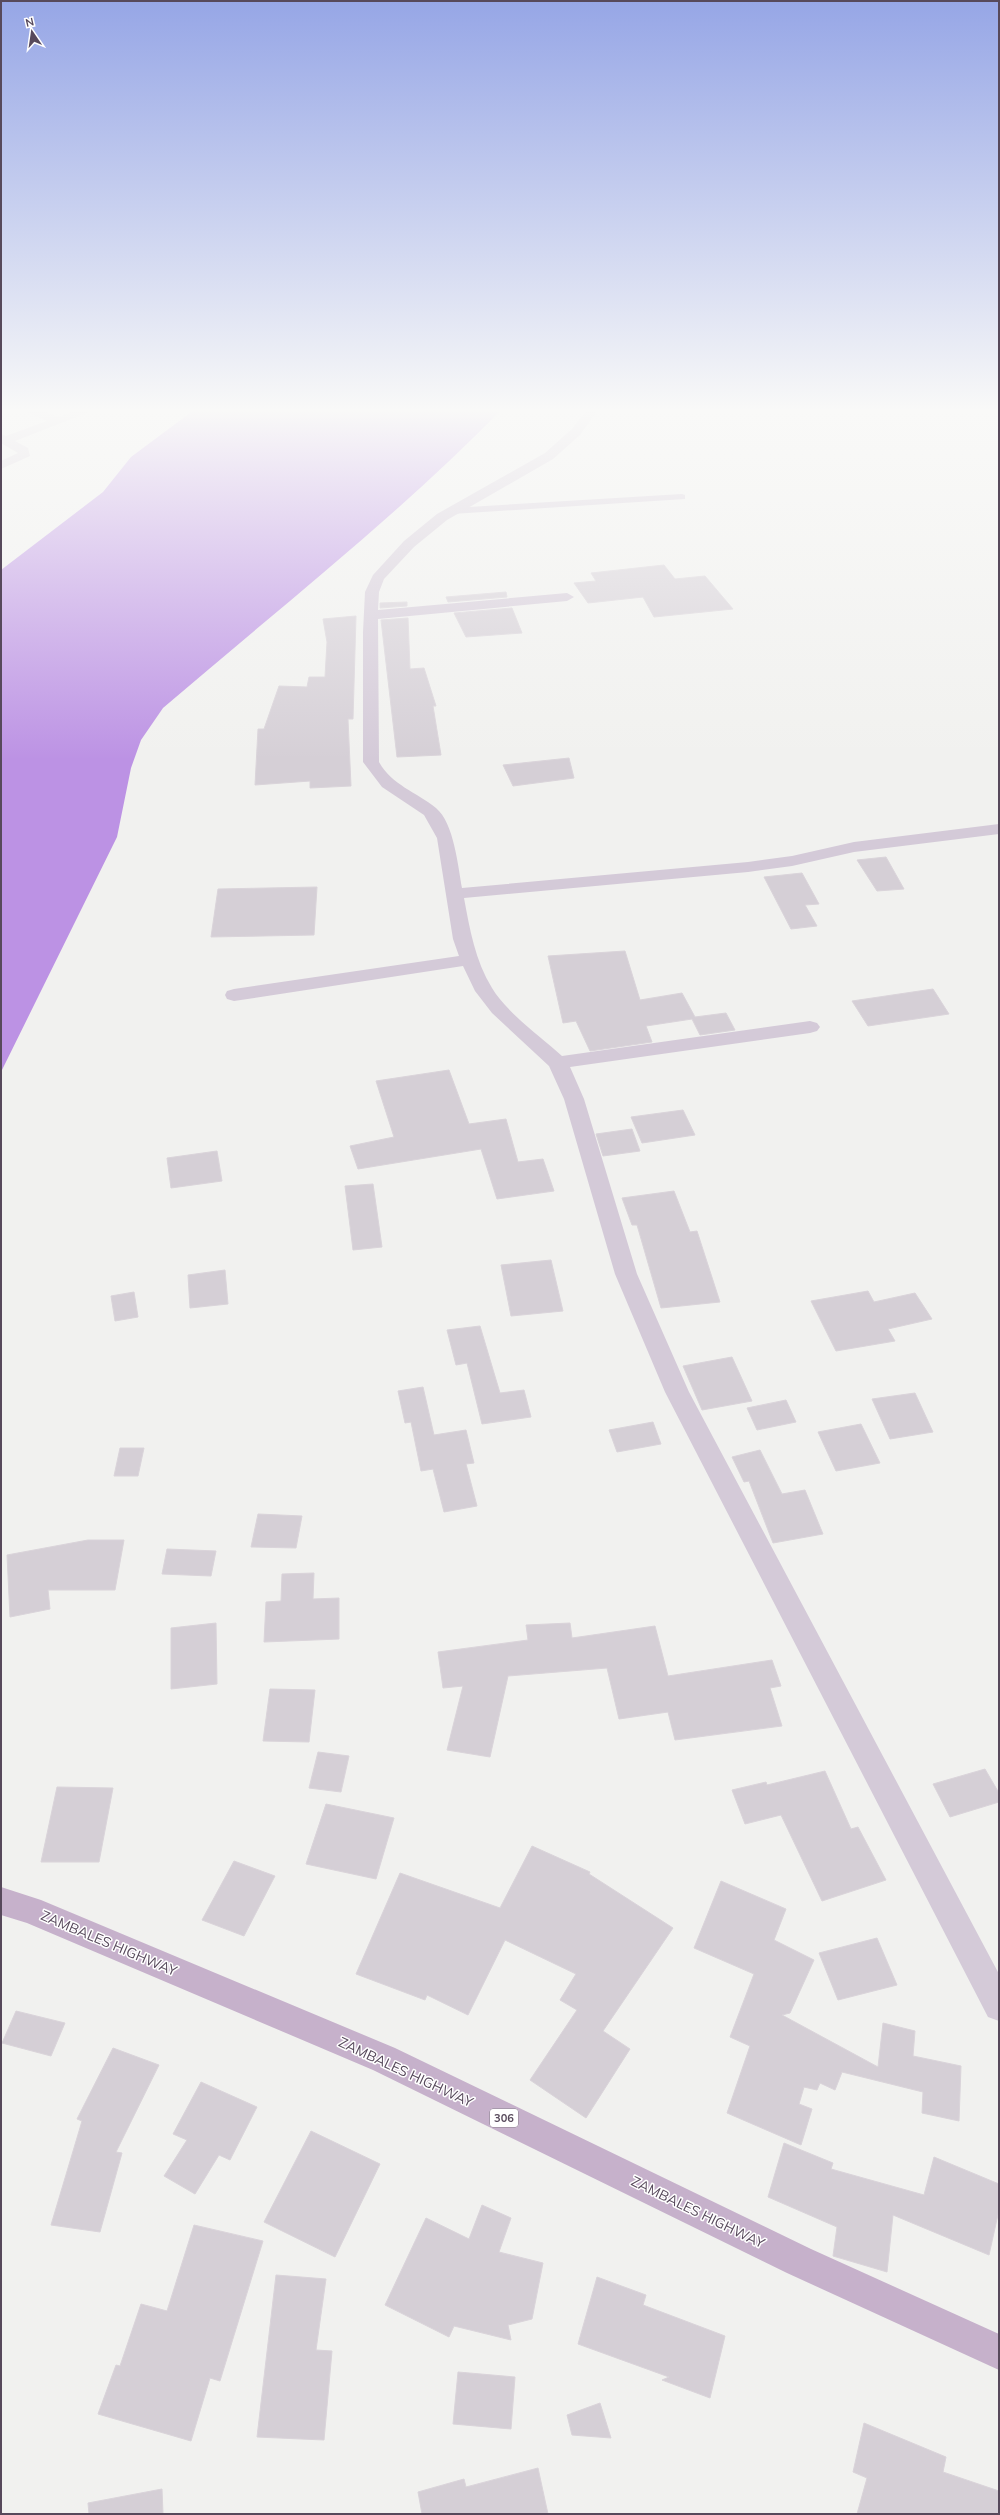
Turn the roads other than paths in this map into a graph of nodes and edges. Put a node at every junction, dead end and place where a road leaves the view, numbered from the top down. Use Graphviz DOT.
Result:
graph roads {
  1 [pos="435,524"];
  2 [pos="567,597"];
  3 [pos="371,615"];
  4 [pos="999,829"];
  5 [pos="454,894"];
  6 [pos="469,960"];
  7 [pos="234,995"];
  8 [pos="810,1027"];
  9 [pos="558,1064"];
  10 [pos="1,1901"];
  11 [pos="999,2006"];
  12 [pos="999,2352"];
  1 -- 3 [label="street"];
  2 -- 3 [label="street"];
  3 -- 5 [label="street"];
  4 -- 5 [label="street"];
  5 -- 6 [label="street"];
  6 -- 7 [label="street"];
  6 -- 9 [label="street"];
  8 -- 9 [label="street"];
  9 -- 11 [label="street"];
  10 -- 12 [label="main road, ZAMBALES HIGHWAY / 306"];
}
